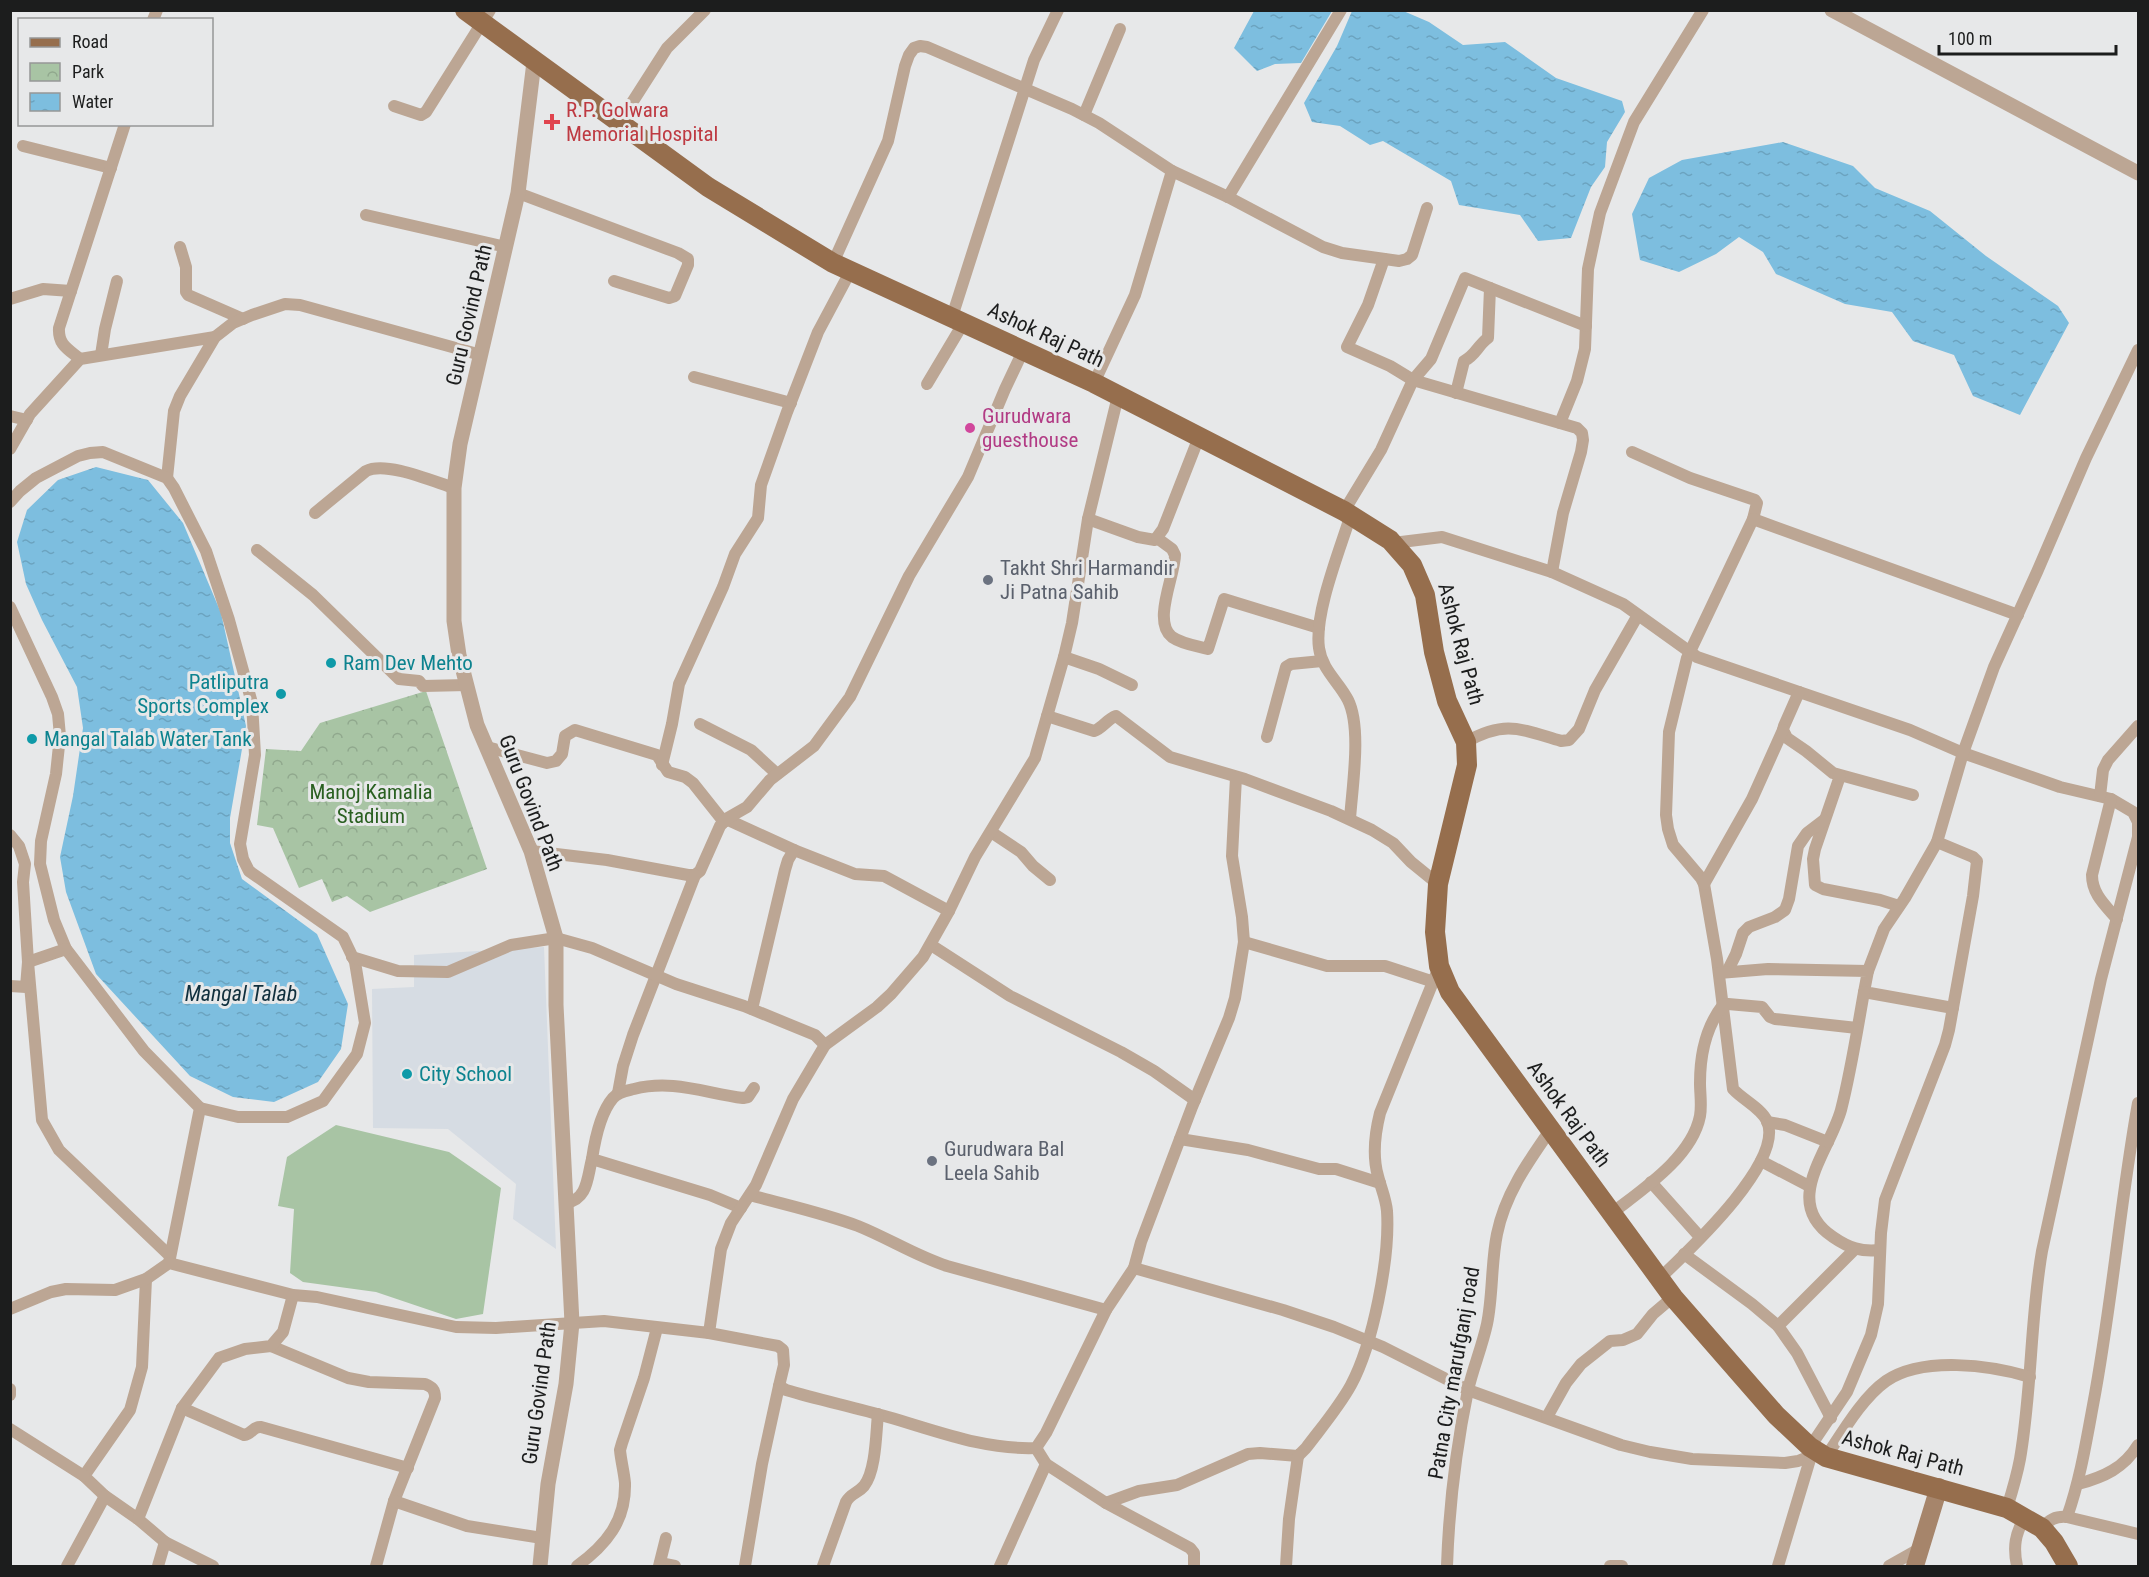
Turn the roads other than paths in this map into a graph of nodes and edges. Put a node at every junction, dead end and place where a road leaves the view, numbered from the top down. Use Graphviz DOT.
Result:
graph roads {
  1 [pos="465,10"];
  2 [pos="705,10"];
  3 [pos="1058,10"];
  4 [pos="1341,10"];
  5 [pos="1703,10"];
  6 [pos="1832,10"];
  7 [pos="486,16"];
  8 [pos="1120,29"];
  9 [pos="534,62"];
  10 [pos="1026,88"];
  11 [pos="394,106"];
  12 [pos="1084,115"];
  13 [pos="619,123"];
  14 [pos="124,126"];
  15 [pos="23,146"];
  16 [pos="111,168"];
  17 [pos="1172,171"];
  18 [pos="2139,172"];
  19 [pos="518,193"];
  20 [pos="1228,197"];
  21 [pos="1427,208"];
  22 [pos="366,215"];
  23 [pos="180,247"];
  24 [pos="506,247"];
  25 [pos="1384,259"];
  26 [pos="841,267"];
  27 [pos="117,281"];
  28 [pos="614,281"];
  29 [pos="1490,288"];
  30 [pos="72,291"];
  31 [pos="10,299"];
  32 [pos="243,319"];
  33 [pos="958,320"];
  34 [pos="1587,326"];
  35 [pos="215,337"];
  36 [pos="2139,350"];
  37 [pos="1023,351"];
  38 [pos="101,355"];
  39 [pos="481,355"];
  40 [pos="80,358"];
  41 [pos="694,377"];
  42 [pos="1413,380"];
  43 [pos="1094,383"];
  44 [pos="927,384"];
  45 [pos="1456,393"];
  46 [pos="1118,396"];
  47 [pos="791,403"];
  48 [pos="10,416"];
  49 [pos="27,420"];
  50 [pos="1560,423"];
  51 [pos="1199,437"];
  52 [pos="10,449"];
  53 [pos="1632,452"];
  54 [pos="167,478"];
  55 [pos="453,488"];
  56 [pos="10,502"];
  57 [pos="315,513"];
  58 [pos="1347,513"];
  59 [pos="1088,519"];
  60 [pos="1753,519"];
  61 [pos="1157,538"];
  62 [pos="1393,543"];
  63 [pos="257,550"];
  64 [pos="1552,572"];
  65 [pos="10,607"];
  66 [pos="1638,615"];
  67 [pos="2018,615"];
  68 [pos="1318,628"];
  69 [pos="1690,653"];
  70 [pos="1064,657"];
  71 [pos="1322,661"];
  72 [pos="467,685"];
  73 [pos="1132,685"];
  74 [pos="1798,692"];
  75 [pos="1047,716"];
  76 [pos="700,724"];
  77 [pos="2139,726"];
  78 [pos="1783,730"];
  79 [pos="1268,737"];
  80 [pos="1466,742"];
  81 [pos="486,747"];
  82 [pos="1963,753"];
  83 [pos="662,765"];
  84 [pos="777,774"];
  85 [pos="1839,776"];
  86 [pos="1236,777"];
  87 [pos="1913,795"];
  88 [pos="2106,797"];
  89 [pos="1350,819"];
  90 [pos="1824,819"];
  91 [pos="725,821"];
  92 [pos="2138,821"];
  93 [pos="991,832"];
  94 [pos="10,835"];
  95 [pos="1937,842"];
  96 [pos="794,850"];
  97 [pos="531,851"];
  98 [pos="695,875"];
  99 [pos="1050,880"];
  100 [pos="1438,884"];
  101 [pos="1704,884"];
  102 [pos="1899,906"];
  103 [pos="949,911"];
  104 [pos="2117,919"];
  105 [pos="556,938"];
  106 [pos="1244,942"];
  107 [pos="931,945"];
  108 [pos="66,949"];
  109 [pos="352,957"];
  110 [pos="28,962"];
  111 [pos="1868,971"];
  112 [pos="1723,972"];
  113 [pos="1437,974"];
  114 [pos="655,975"];
  115 [pos="10,986"];
  116 [pos="1864,992"];
  117 [pos="1723,1005"];
  118 [pos="1953,1008"];
  119 [pos="752,1009"];
  120 [pos="1857,1028"];
  121 [pos="825,1045"];
  122 [pos="754,1088"];
  123 [pos="618,1093"];
  124 [pos="1195,1100"];
  125 [pos="2139,1102"];
  126 [pos="201,1108"];
  127 [pos="1767,1122"];
  128 [pos="1551,1130"];
  129 [pos="1180,1139"];
  130 [pos="1828,1142"];
  131 [pos="592,1159"];
  132 [pos="1761,1161"];
  133 [pos="2133,1164"];
  134 [pos="1651,1182"];
  135 [pos="1380,1183"];
  136 [pos="1809,1186"];
  137 [pos="750,1195"];
  138 [pos="566,1203"];
  139 [pos="741,1208"];
  140 [pos="1612,1213"];
  141 [pos="1700,1237"];
  142 [pos="1855,1249"];
  143 [pos="1880,1250"];
  144 [pos="1684,1254"];
  145 [pos="169,1259"];
  146 [pos="1134,1268"];
  147 [pos="146,1279"];
  148 [pos="1659,1279"];
  149 [pos="292,1295"];
  150 [pos="1673,1297"];
  151 [pos="10,1309"];
  152 [pos="1106,1311"];
  153 [pos="572,1323"];
  154 [pos="1778,1326"];
  155 [pos="657,1328"];
  156 [pos="709,1333"];
  157 [pos="1369,1341"];
  158 [pos="271,1346"];
  159 [pos="2030,1377"];
  160 [pos="779,1386"];
  161 [pos="10,1389"];
  162 [pos="1468,1390"];
  163 [pos="10,1395"];
  164 [pos="182,1408"];
  165 [pos="879,1414"];
  166 [pos="1546,1417"];
  167 [pos="1831,1418"];
  168 [pos="10,1429"];
  169 [pos="2139,1445"];
  170 [pos="1036,1448"];
  171 [pos="1816,1453"];
  172 [pos="1298,1456"];
  173 [pos="1046,1464"];
  174 [pos="408,1468"];
  175 [pos="84,1476"];
  176 [pos="2078,1484"];
  177 [pos="1939,1487"];
  178 [pos="105,1496"];
  179 [pos="394,1501"];
  180 [pos="1106,1503"];
  181 [pos="2007,1508"];
  182 [pos="2067,1516"];
  183 [pos="2025,1517"];
  184 [pos="138,1519"];
  185 [pos="2042,1528"];
  186 [pos="2139,1534"];
  187 [pos="542,1538"];
  188 [pos="666,1538"];
  189 [pos="165,1542"];
  190 [pos="1921,1548"];
  191 [pos="659,1565"];
  192 [pos="67,1566"];
  193 [pos="158,1566"];
  194 [pos="213,1566"];
  195 [pos="376,1566"];
  196 [pos="540,1566"];
  197 [pos="577,1566"];
  198 [pos="675,1566"];
  199 [pos="745,1566"];
  200 [pos="823,1566"];
  201 [pos="1000,1566"];
  202 [pos="1194,1566"];
  203 [pos="1286,1566"];
  204 [pos="1447,1566"];
  205 [pos="1610,1566"];
  206 [pos="1622,1566"];
  207 [pos="1778,1566"];
  208 [pos="1889,1566"];
  209 [pos="1915,1566"];
  210 [pos="2017,1566"];
  211 [pos="2068,1566"];
  1 -- 7 [label="main road, Ashok Raj Path"];
  2 -- 13 [label="street"];
  3 -- 10 [label="street"];
  4 -- 20 [label="street"];
  5 -- 34 [label="street"];
  6 -- 18 [label="street"];
  7 -- 9 [label="main road, Ashok Raj Path"];
  7 -- 11 [label="street"];
  8 -- 12 [label="street"];
  9 -- 13 [label="main road, Ashok Raj Path"];
  9 -- 19 [label="street, Guru Govind Path"];
  10 -- 12 [label="street"];
  10 -- 26 [label="street"];
  10 -- 33 [label="street"];
  12 -- 17 [label="street"];
  13 -- 26 [label="main road, Ashok Raj Path"];
  14 -- 16 [label="street"];
  15 -- 16 [label="street"];
  16 -- 30 [label="street"];
  17 -- 20 [label="street"];
  17 -- 43 [label="street"];
  19 -- 24 [label="street, Guru Govind Path"];
  19 -- 28 [label="street"];
  20 -- 25 [label="street"];
  21 -- 25 [label="street"];
  22 -- 24 [label="street"];
  23 -- 32 [label="street"];
  24 -- 39 [label="street, Guru Govind Path"];
  25 -- 42 [label="street"];
  26 -- 33 [label="main road, Ashok Raj Path"];
  26 -- 47 [label="street"];
  27 -- 38 [label="street"];
  29 -- 34 [label="street"];
  29 -- 42 [label="street"];
  29 -- 45 [label="street"];
  30 -- 31 [label="street"];
  30 -- 40 [label="street"];
  32 -- 35 [label="street"];
  32 -- 39 [label="street"];
  33 -- 37 [label="main road, Ashok Raj Path"];
  33 -- 44 [label="street"];
  34 -- 50 [label="street"];
  35 -- 38 [label="street"];
  35 -- 54 [label="street"];
  36 -- 67 [label="street"];
  37 -- 43 [label="main road, Ashok Raj Path"];
  37 -- 84 [label="street"];
  38 -- 40 [label="street"];
  39 -- 55 [label="street, Guru Govind Path"];
  40 -- 49 [label="street"];
  41 -- 47 [label="street"];
  42 -- 45 [label="street"];
  42 -- 58 [label="street"];
  43 -- 46 [label="main road, Ashok Raj Path"];
  45 -- 50 [label="street"];
  46 -- 51 [label="main road, Ashok Raj Path"];
  46 -- 59 [label="street"];
  47 -- 83 [label="street"];
  48 -- 49 [label="street"];
  49 -- 52 [label="street"];
  50 -- 64 [label="street"];
  51 -- 58 [label="main road, Ashok Raj Path"];
  51 -- 61 [label="street"];
  53 -- 60 [label="street"];
  54 -- 56 [label="street"];
  54 -- 109 [label="street"];
  55 -- 57 [label="street"];
  55 -- 72 [label="street, Guru Govind Path"];
  58 -- 62 [label="main road, Ashok Raj Path"];
  58 -- 68 [label="street"];
  59 -- 61 [label="street"];
  59 -- 70 [label="street"];
  60 -- 67 [label="street"];
  60 -- 69 [label="street"];
  61 -- 68 [label="street"];
  62 -- 64 [label="street"];
  62 -- 80 [label="main road, Ashok Raj Path"];
  63 -- 72 [label="street"];
  64 -- 66 [label="street"];
  65 -- 108 [label="street"];
  66 -- 69 [label="street"];
  66 -- 80 [label="street"];
  67 -- 82 [label="street"];
  68 -- 71 [label="street"];
  69 -- 74 [label="street"];
  69 -- 101 [label="street"];
  70 -- 73 [label="street"];
  70 -- 75 [label="street"];
  71 -- 79 [label="street"];
  71 -- 89 [label="street"];
  72 -- 81 [label="street, Guru Govind Path"];
  74 -- 78 [label="street"];
  74 -- 82 [label="street"];
  75 -- 86 [label="street"];
  75 -- 93 [label="street"];
  76 -- 84 [label="street"];
  77 -- 88 [label="street"];
  78 -- 85 [label="street"];
  78 -- 101 [label="street"];
  80 -- 100 [label="main road, Ashok Raj Path"];
  81 -- 83 [label="street"];
  81 -- 97 [label="street, Guru Govind Path"];
  82 -- 88 [label="street"];
  82 -- 95 [label="street"];
  83 -- 91 [label="street"];
  84 -- 91 [label="street"];
  85 -- 87 [label="street"];
  85 -- 90 [label="street"];
  86 -- 89 [label="street"];
  86 -- 106 [label="street"];
  88 -- 92 [label="street"];
  88 -- 104 [label="street"];
  89 -- 100 [label="street"];
  90 -- 102 [label="street"];
  90 -- 112 [label="street"];
  91 -- 96 [label="street"];
  91 -- 98 [label="street"];
  92 -- 104 [label="street"];
  93 -- 99 [label="street"];
  93 -- 103 [label="street"];
  94 -- 110 [label="street"];
  95 -- 102 [label="street"];
  95 -- 118 [label="street"];
  96 -- 103 [label="street"];
  96 -- 119 [label="street"];
  97 -- 98 [label="street"];
  97 -- 105 [label="street, Guru Govind Path"];
  98 -- 114 [label="street"];
  100 -- 113 [label="main road, Ashok Raj Path"];
  101 -- 112 [label="street"];
  102 -- 111 [label="street"];
  103 -- 107 [label="street"];
  104 -- 159 [label="street"];
  105 -- 109 [label="street"];
  105 -- 114 [label="street"];
  105 -- 138 [label="street, Guru Govind Path"];
  106 -- 113 [label="street"];
  106 -- 124 [label="street"];
  107 -- 121 [label="street"];
  107 -- 124 [label="street"];
  108 -- 110 [label="street"];
  108 -- 126 [label="street"];
  109 -- 126 [label="street"];
  110 -- 115 [label="street"];
  110 -- 145 [label="street"];
  111 -- 112 [label="street"];
  111 -- 116 [label="street"];
  112 -- 117 [label="street"];
  113 -- 128 [label="main road, Ashok Raj Path"];
  113 -- 135 [label="street"];
  114 -- 119 [label="street"];
  114 -- 123 [label="street"];
  116 -- 118 [label="street"];
  116 -- 120 [label="street"];
  117 -- 120 [label="street"];
  117 -- 127 [label="street"];
  117 -- 134 [label="street"];
  118 -- 143 [label="street"];
  119 -- 121 [label="street"];
  120 -- 130 [label="street"];
  121 -- 137 [label="street"];
  122 -- 123 [label="street"];
  123 -- 131 [label="street"];
  124 -- 129 [label="street"];
  125 -- 133 [label="street"];
  126 -- 145 [label="street"];
  127 -- 130 [label="street"];
  127 -- 132 [label="street"];
  128 -- 140 [label="main road, Ashok Raj Path"];
  128 -- 162 [label="street, Patna City marufganj road"];
  129 -- 135 [label="street"];
  129 -- 146 [label="street"];
  130 -- 136 [label="street"];
  131 -- 138 [label="street"];
  131 -- 139 [label="street"];
  132 -- 136 [label="street"];
  132 -- 141 [label="street"];
  133 -- 176 [label="street"];
  134 -- 140 [label="street"];
  134 -- 141 [label="street"];
  135 -- 157 [label="street"];
  136 -- 142 [label="street"];
  137 -- 139 [label="street"];
  137 -- 152 [label="street"];
  138 -- 153 [label="street, Guru Govind Path"];
  139 -- 156 [label="street"];
  140 -- 148 [label="main road, Ashok Raj Path"];
  141 -- 144 [label="street"];
  142 -- 143 [label="street"];
  142 -- 154 [label="street"];
  143 -- 167 [label="street"];
  144 -- 148 [label="street"];
  144 -- 154 [label="street"];
  145 -- 147 [label="street"];
  145 -- 149 [label="street"];
  146 -- 152 [label="street"];
  146 -- 157 [label="street"];
  147 -- 151 [label="street"];
  147 -- 175 [label="street"];
  148 -- 150 [label="main road, Ashok Raj Path"];
  149 -- 153 [label="street"];
  149 -- 158 [label="street"];
  150 -- 166 [label="street"];
  150 -- 171 [label="main road, Ashok Raj Path"];
  152 -- 170 [label="street"];
  153 -- 155 [label="street"];
  153 -- 187 [label="street, Guru Govind Path"];
  154 -- 167 [label="street"];
  155 -- 156 [label="street"];
  155 -- 197 [label="street"];
  156 -- 160 [label="street"];
  157 -- 162 [label="street"];
  157 -- 172 [label="street"];
  158 -- 164 [label="street"];
  158 -- 174 [label="street"];
  159 -- 171 [label="street"];
  159 -- 181 [label="street"];
  160 -- 165 [label="street"];
  160 -- 199 [label="street"];
  161 -- 163 [label="street"];
  162 -- 166 [label="street"];
  162 -- 204 [label="street, Patna City marufganj road"];
  164 -- 174 [label="street"];
  164 -- 184 [label="street"];
  165 -- 170 [label="street"];
  165 -- 200 [label="street"];
  166 -- 171 [label="street"];
  167 -- 171 [label="street"];
  168 -- 175 [label="street"];
  169 -- 176 [label="street"];
  170 -- 173 [label="street"];
  171 -- 177 [label="main road, Ashok Raj Path"];
  171 -- 207 [label="street"];
  172 -- 180 [label="street"];
  172 -- 203 [label="street"];
  173 -- 180 [label="street"];
  173 -- 201 [label="street"];
  174 -- 179 [label="street"];
  175 -- 178 [label="street"];
  176 -- 182 [label="street"];
  177 -- 181 [label="main road, Ashok Raj Path"];
  177 -- 190 [label="main road"];
  178 -- 184 [label="street"];
  178 -- 192 [label="street"];
  179 -- 187 [label="street"];
  179 -- 195 [label="street"];
  180 -- 202 [label="street"];
  181 -- 183 [label="main road, Ashok Raj Path"];
  182 -- 185 [label="street"];
  182 -- 186 [label="street"];
  183 -- 185 [label="main road, Ashok Raj Path"];
  183 -- 210 [label="street"];
  184 -- 189 [label="street"];
  185 -- 211 [label="main road, Ashok Raj Path"];
  187 -- 196 [label="street, Guru Govind Path"];
  188 -- 191 [label="street"];
  189 -- 193 [label="street"];
  189 -- 194 [label="street"];
  190 -- 208 [label="street"];
  190 -- 209 [label="main road"];
  191 -- 198 [label="street"];
  205 -- 206 [label="street"];
}
